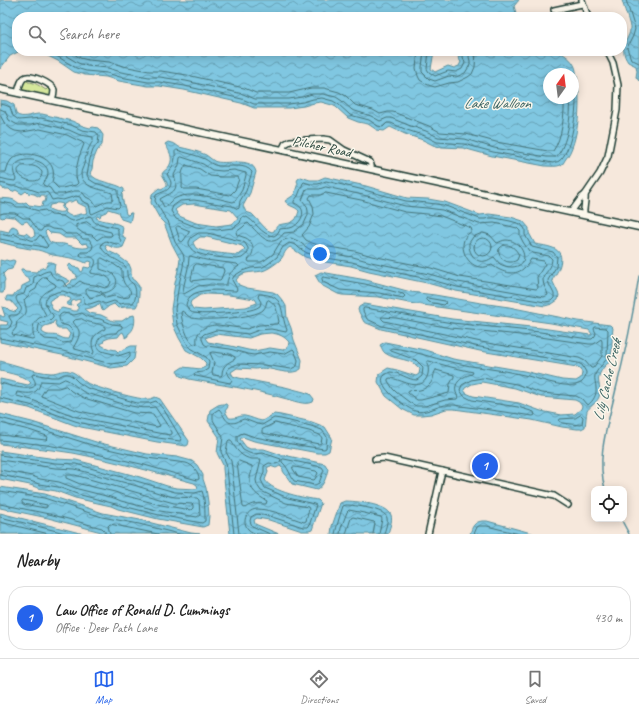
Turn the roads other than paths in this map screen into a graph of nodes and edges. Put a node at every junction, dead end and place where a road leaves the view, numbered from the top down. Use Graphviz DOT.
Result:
graph roads {
  1 [pos="582,2"];
  2 [pos="554,10"];
  3 [pos="586,12"];
  4 [pos="610,56"];
  5 [pos="0,89"];
  6 [pos="18,93"];
  7 [pos="52,100"];
  8 [pos="282,150"];
  9 [pos="371,169"];
  10 [pos="585,195"];
  11 [pos="571,212"];
  12 [pos="584,215"];
  13 [pos="639,227"];
  14 [pos="375,459"];
  15 [pos="442,471"];
  16 [pos="568,505"];
  17 [pos="428,534"];
  1 -- 2 [label="street"];
  1 -- 3 [label="street"];
  4 -- 10 [label="street"];
  5 -- 6 [label="street, Pilcher Road"];
  6 -- 7 [label="street, Pilcher Road"];
  6 -- 7 [label="street"];
  7 -- 8 [label="street, Pilcher Road"];
  8 -- 9 [label="street, Pilcher Road"];
  8 -- 9 [label="street"];
  9 -- 11 [label="street, Pilcher Road"];
  10 -- 11 [label="street"];
  10 -- 12 [label="street"];
  11 -- 12 [label="street, Pilcher Road"];
  12 -- 13 [label="street, Pilcher Road"];
  14 -- 15 [label="street"];
  15 -- 16 [label="street"];
  15 -- 17 [label="street"];
}
